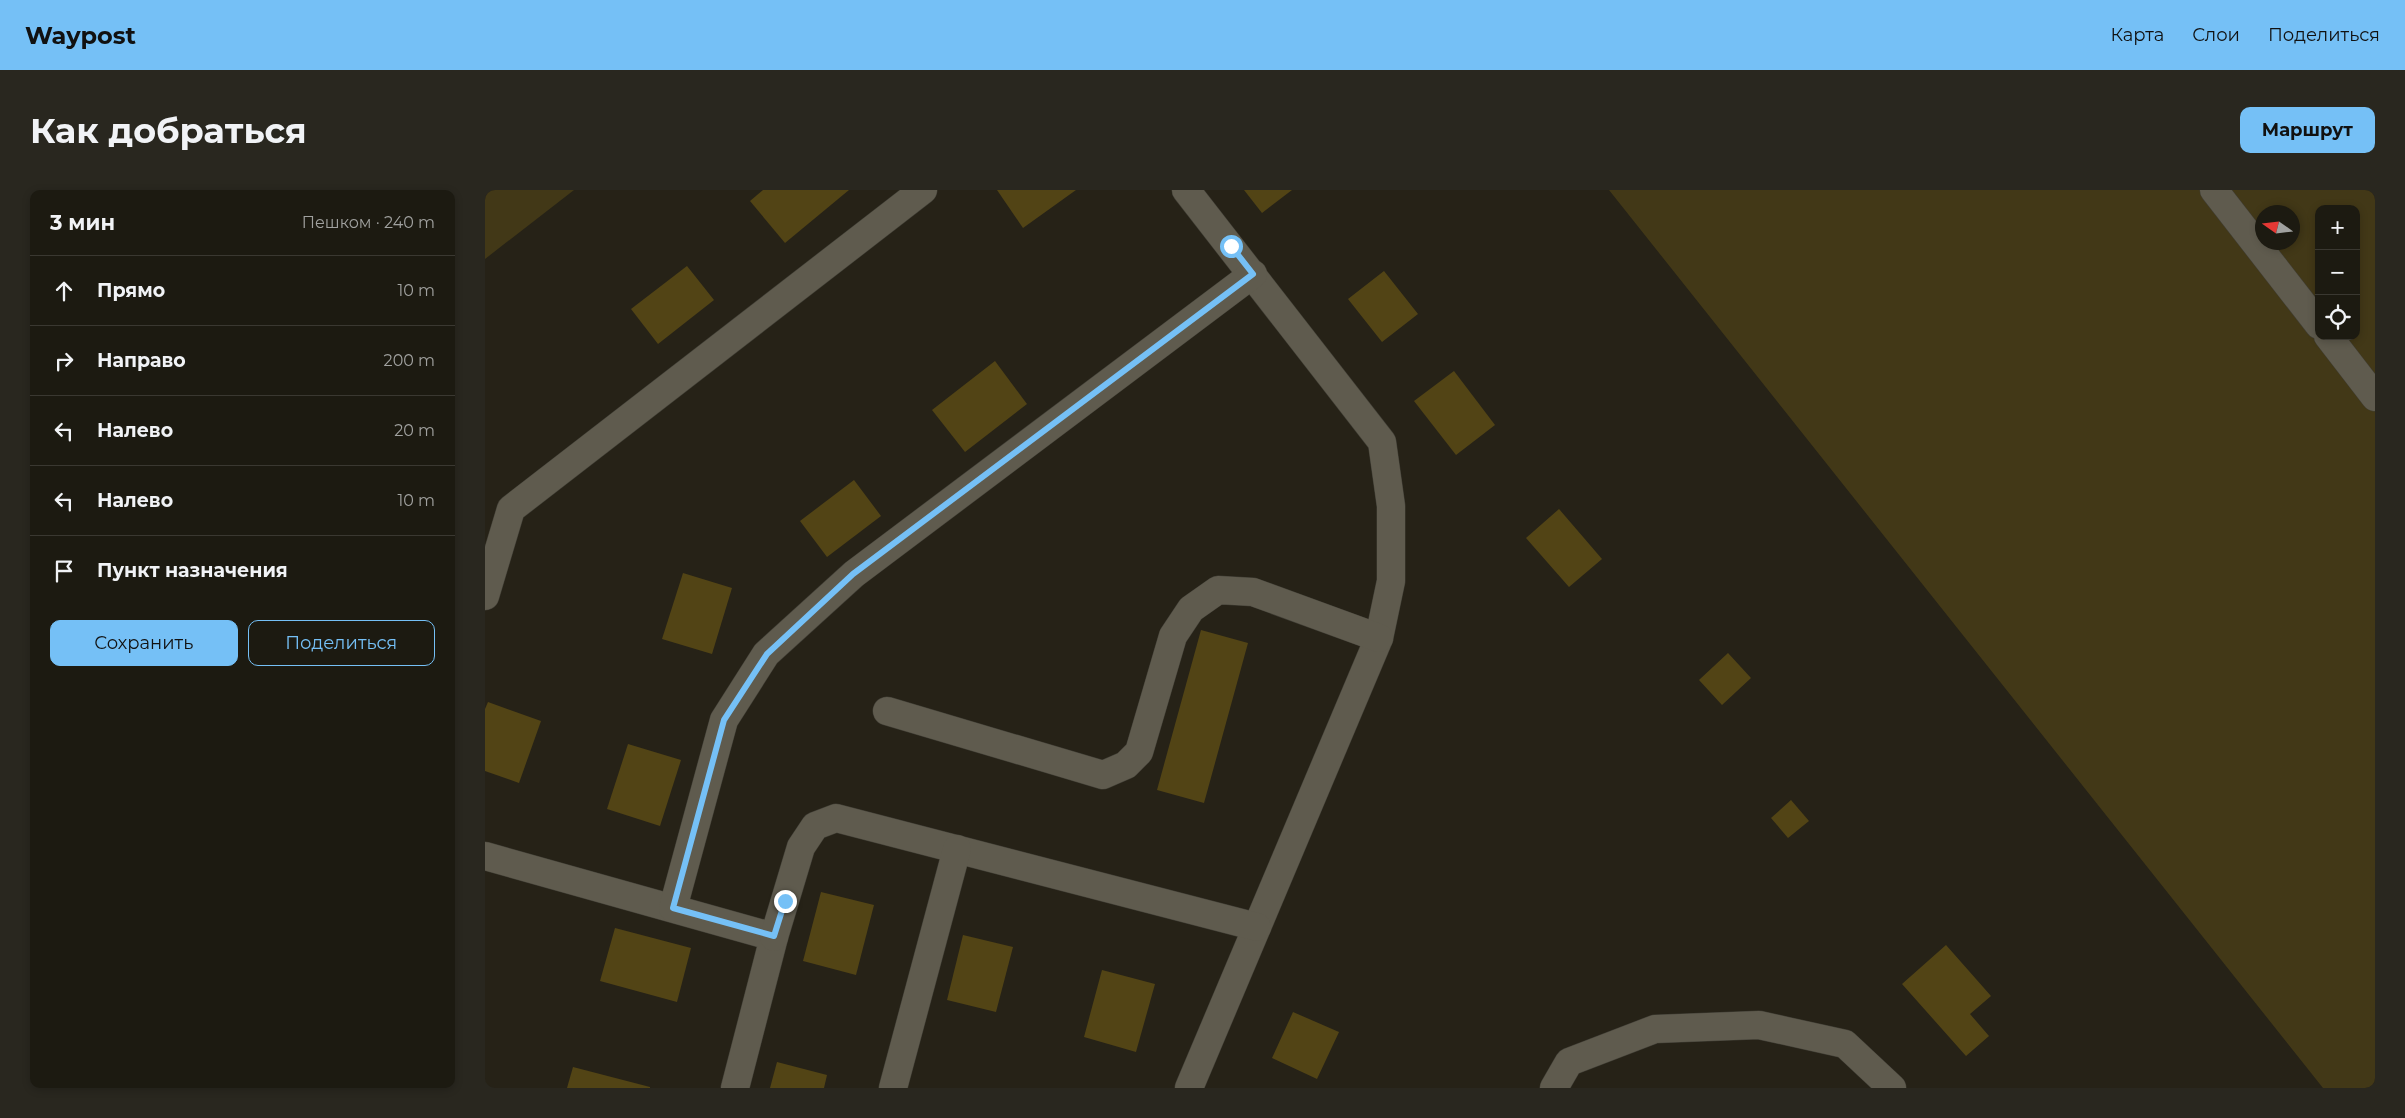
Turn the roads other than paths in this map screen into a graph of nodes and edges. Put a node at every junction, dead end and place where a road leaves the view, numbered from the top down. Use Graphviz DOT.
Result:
graph roads {
  1 [pos="923,190"];
  2 [pos="1186,190"];
  3 [pos="2214,190"];
  4 [pos="1253,274"];
  5 [pos="2315,320"];
  6 [pos="2331,340"];
  7 [pos="2375,397"];
  8 [pos="485,596"];
  9 [pos="1379,638"];
  10 [pos="887,711"];
  11 [pos="957,849"];
  12 [pos="485,856"];
  13 [pos="673,908"];
  14 [pos="1257,927"];
  15 [pos="774,936"];
  16 [pos="735,1088"];
  17 [pos="893,1088"];
  18 [pos="1189,1088"];
  19 [pos="1554,1088"];
  20 [pos="1892,1088"];
  1 -- 8 [label="street"];
  2 -- 4 [label="street"];
  3 -- 5 [label="street"];
  4 -- 9 [label="street"];
  4 -- 13 [label="street"];
  6 -- 7 [label="street"];
  9 -- 10 [label="street"];
  9 -- 14 [label="street"];
  11 -- 14 [label="street"];
  11 -- 15 [label="street"];
  11 -- 17 [label="street"];
  12 -- 13 [label="street"];
  13 -- 15 [label="street"];
  14 -- 18 [label="street"];
  15 -- 16 [label="street"];
  19 -- 20 [label="street"];
}
